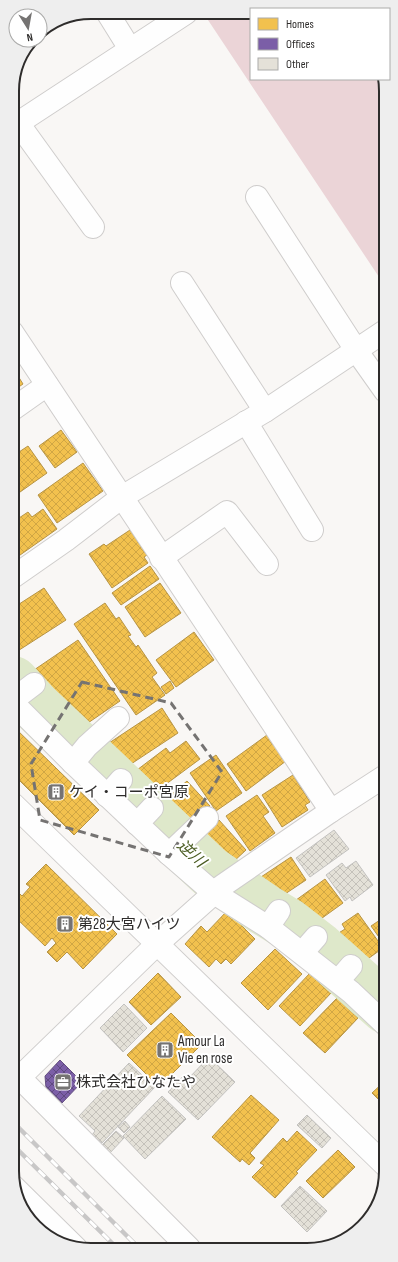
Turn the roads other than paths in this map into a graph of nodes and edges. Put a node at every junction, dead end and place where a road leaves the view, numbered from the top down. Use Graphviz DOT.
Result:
graph roads {
  1 [pos="111,19"];
  2 [pos="177,19"];
  3 [pos="130,50"];
  4 [pos="19,122"];
  5 [pos="19,130"];
  6 [pos="257,197"];
  7 [pos="93,227"];
  8 [pos="182,283"];
  9 [pos="379,335"];
  10 [pos="19,343"];
  11 [pos="356,350"];
  12 [pos="379,382"];
  13 [pos="47,385"];
  14 [pos="19,405"];
  15 [pos="265,411"];
  16 [pos="246,422"];
  17 [pos="122,497"];
  18 [pos="312,530"];
  19 [pos="160,558"];
  20 [pos="267,564"];
  21 [pos="19,573"];
  22 [pos="21,695"];
  23 [pos="118,718"];
  24 [pos="79,755"];
  25 [pos="379,780"];
  26 [pos="19,810"];
  27 [pos="331,811"];
  28 [pos="207,818"];
  29 [pos="176,847"];
  30 [pos="222,886"];
  31 [pos="157,944"];
  32 [pos="379,1016"];
  33 [pos="19,1072"];
  34 [pos="19,1076"];
  35 [pos="379,1159"];
  36 [pos="24,1198"];
  37 [pos="50,1229"];
  38 [pos="60,1236"];
  39 [pos="184,1243"];
  1 -- 3 [label="street"];
  2 -- 3 [label="street"];
  3 -- 4 [label="street"];
  5 -- 7 [label="street"];
  6 -- 11 [label="street"];
  8 -- 15 [label="street"];
  9 -- 11 [label="street"];
  10 -- 13 [label="street"];
  11 -- 12 [label="street"];
  11 -- 15 [label="street"];
  13 -- 14 [label="street"];
  13 -- 17 [label="street"];
  15 -- 16 [label="street"];
  16 -- 17 [label="street"];
  16 -- 18 [label="street"];
  17 -- 19 [label="street"];
  17 -- 21 [label="street"];
  19 -- 20 [label="street"];
  19 -- 27 [label="street"];
  22 -- 24 [label="street"];
  23 -- 24 [label="street"];
  24 -- 29 [label="street"];
  25 -- 27 [label="street"];
  26 -- 31 [label="street"];
  27 -- 30 [label="street"];
  28 -- 29 [label="street"];
  29 -- 30 [label="street"];
  30 -- 31 [label="street"];
  30 -- 32 [label="street"];
  31 -- 33 [label="street"];
  31 -- 35 [label="street"];
  34 -- 39 [label="street"];
  36 -- 37 [label="street"];
  37 -- 38 [label="street"];
}
